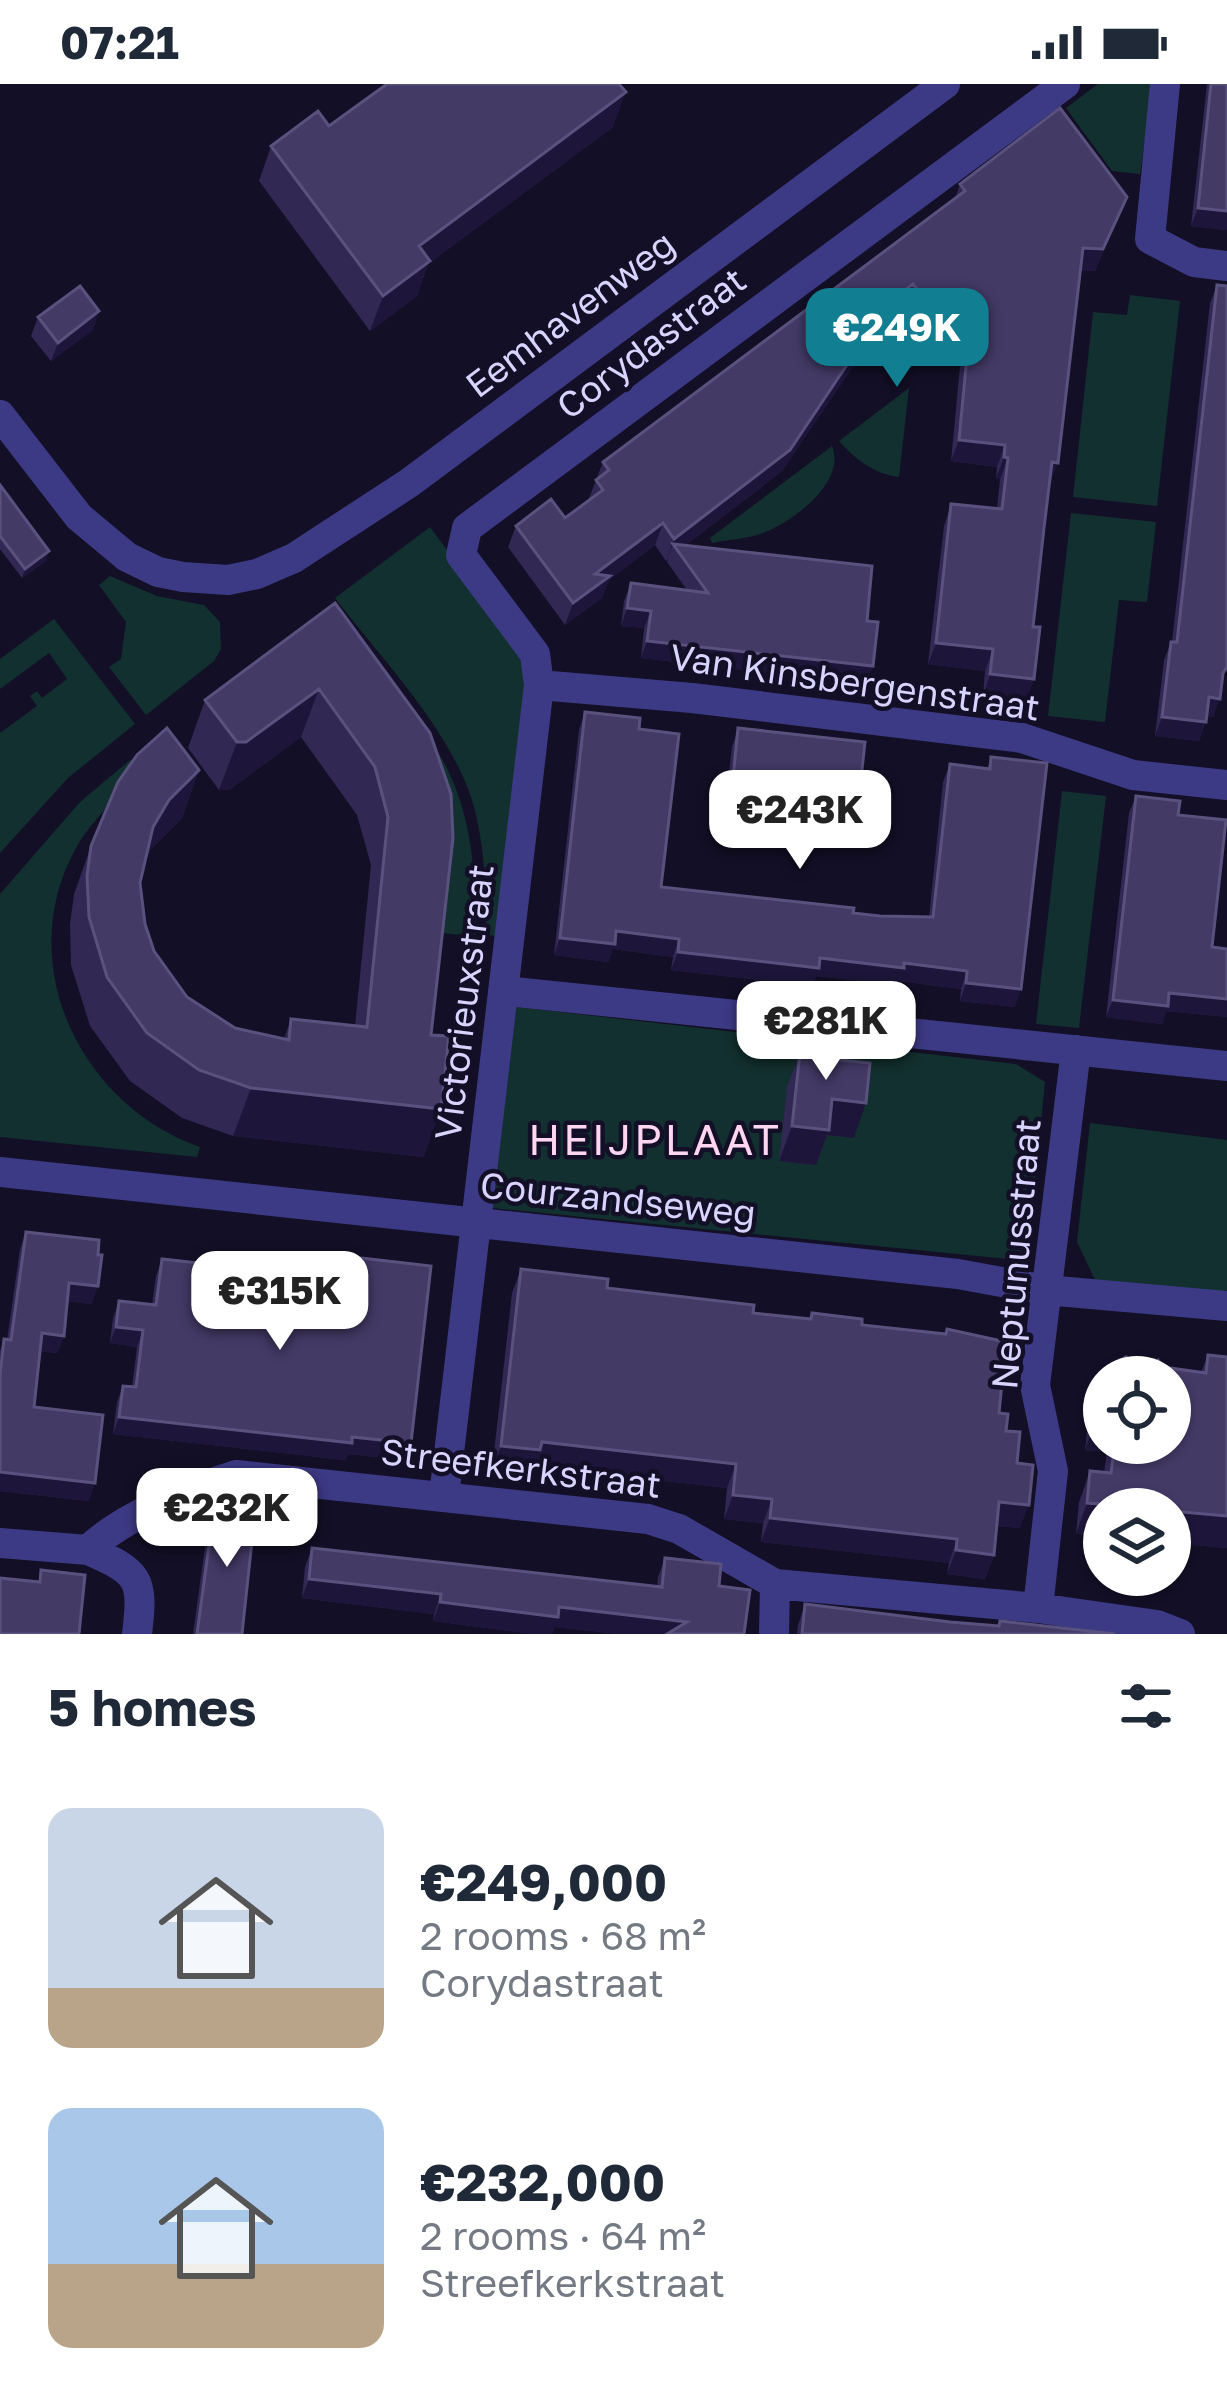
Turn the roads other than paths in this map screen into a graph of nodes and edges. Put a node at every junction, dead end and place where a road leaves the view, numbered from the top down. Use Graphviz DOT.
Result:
graph roads {
  1 [pos="945,84"];
  2 [pos="1065,84"];
  3 [pos="1166,84"];
  4 [pos="1227,266"];
  5 [pos="0,415"];
  6 [pos="462,539"];
  7 [pos="539,685"];
  8 [pos="1227,785"];
  9 [pos="506,991"];
  10 [pos="1076,1050"];
  11 [pos="1227,1066"];
  12 [pos="0,1172"];
  13 [pos="477,1224"];
  14 [pos="1046,1290"];
  15 [pos="1227,1306"];
  16 [pos="444,1496"];
  17 [pos="0,1543"];
  18 [pos="88,1550"];
  19 [pos="775,1584"];
  20 [pos="1038,1608"];
  21 [pos="137,1634"];
  22 [pos="774,1634"];
  23 [pos="1180,1634"];
  1 -- 5 [label="street, Eemhavenweg"];
  2 -- 6 [label="street, Corydastraat"];
  3 -- 4 [label="street"];
  6 -- 7 [label="street, Victorieuxstraat"];
  7 -- 8 [label="street, Van Kinsbergenstraat"];
  7 -- 9 [label="street, Victorieuxstraat"];
  9 -- 10 [label="street"];
  9 -- 13 [label="street, Victorieuxstraat"];
  10 -- 11 [label="street"];
  10 -- 14 [label="street, Neptunusstraat"];
  12 -- 13 [label="street, Courzandseweg"];
  13 -- 14 [label="street, Courzandseweg"];
  13 -- 16 [label="street, Victorieuxstraat"];
  14 -- 15 [label="street, Courzandseweg"];
  14 -- 20 [label="street, Neptunusstraat"];
  16 -- 18 [label="street, Streefkerkstraat"];
  16 -- 19 [label="street, Streefkerkstraat"];
  17 -- 18 [label="street"];
  18 -- 21 [label="street"];
  19 -- 20 [label="street, Streefkerkstraat"];
  19 -- 22 [label="street"];
  20 -- 23 [label="street, Streefkerkstraat"];
}
